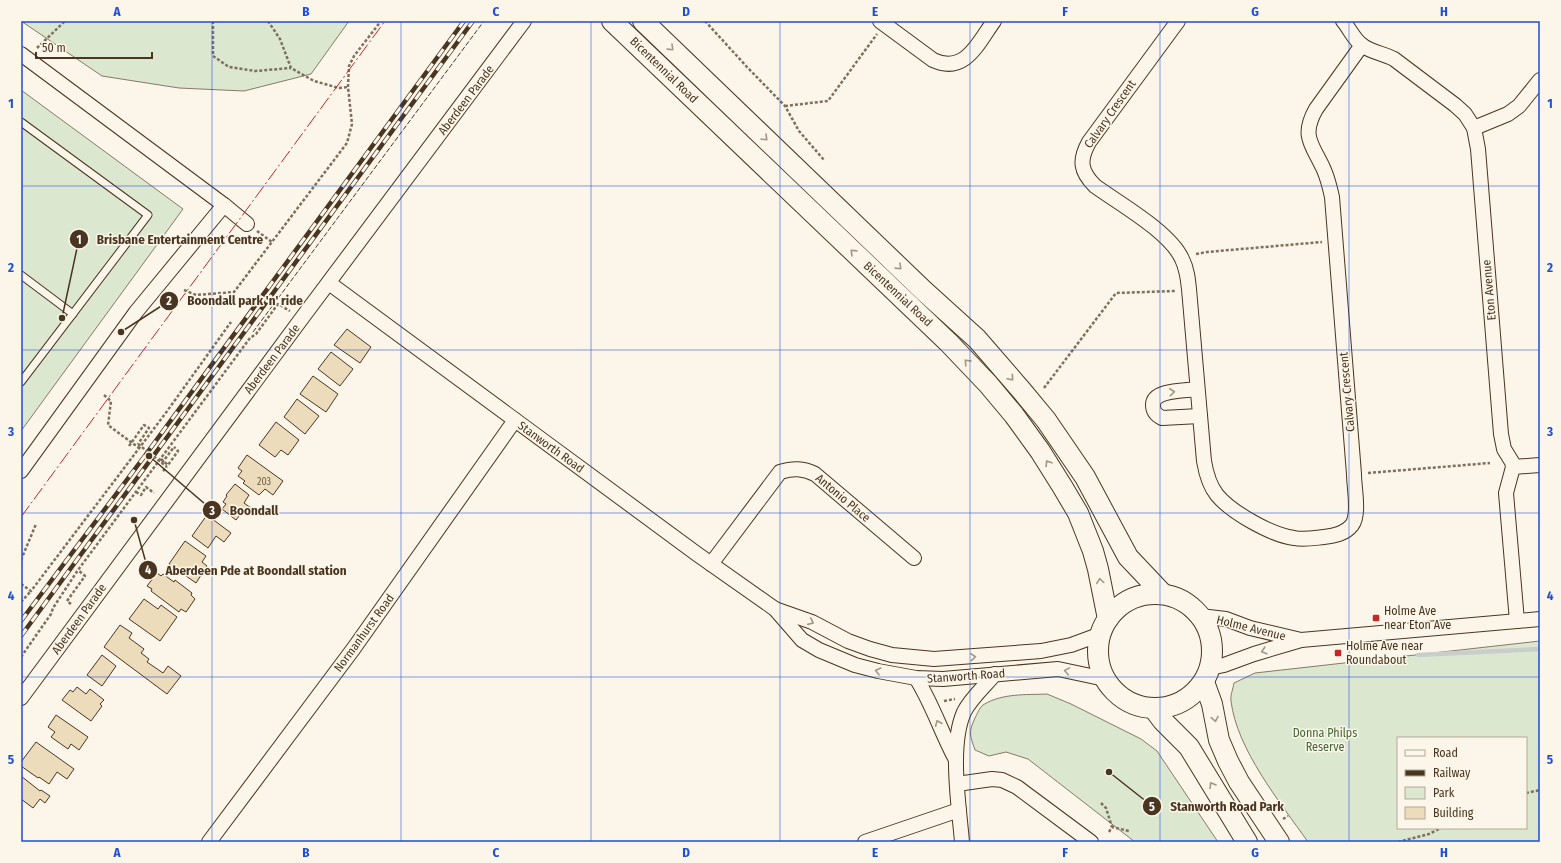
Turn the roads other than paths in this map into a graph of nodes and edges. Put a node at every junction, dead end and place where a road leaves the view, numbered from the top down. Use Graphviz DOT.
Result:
graph roads {
  1 [pos="524,21"];
  2 [pos="612,21"];
  3 [pos="643,21"];
  4 [pos="994,21"];
  5 [pos="1178,21"];
  6 [pos="1342,21"];
  7 [pos="882,23"];
  8 [pos="1362,45"];
  9 [pos="24,56"];
  10 [pos="1540,80"];
  11 [pos="21,122"];
  12 [pos="1474,128"];
  13 [pos="224,205"];
  14 [pos="247,224"];
  15 [pos="21,275"];
  16 [pos="329,283"];
  17 [pos="73,314"];
  18 [pos="21,382"];
  19 [pos="1198,390"];
  20 [pos="1200,416"];
  21 [pos="515,420"];
  22 [pos="1540,465"];
  23 [pos="1513,467"];
  24 [pos="21,471"];
  25 [pos="914,558"];
  26 [pos="711,564"];
  27 [pos="1163,594"];
  28 [pos="775,609"];
  29 [pos="1200,616"];
  30 [pos="1540,619"];
  31 [pos="1517,621"];
  32 [pos="1104,626"];
  33 [pos="1301,640"];
  34 [pos="995,674"];
  35 [pos="1207,675"];
  36 [pos="916,678"];
  37 [pos="1105,679"];
  38 [pos="21,698"];
  39 [pos="1154,709"];
  40 [pos="955,758"];
  41 [pos="958,784"];
  42 [pos="959,810"];
  43 [pos="209,842"];
  44 [pos="865,842"];
  45 [pos="962,842"];
  46 [pos="1091,842"];
  47 [pos="1247,842"];
  48 [pos="1279,842"];
  1 -- 16 [label="street, Aberdeen Parade"];
  32 -- 2 [label="main road, Bicentennial Road, one-way"];
  3 -- 27 [label="main road, Bicentennial Road, one-way"];
  4 -- 7 [label="street"];
  5 -- 19 [label="street, Calvary Crescent"];
  6 -- 8 [label="street, Eton Avenue"];
  8 -- 12 [label="street, Eton Avenue"];
  8 -- 20 [label="street, Calvary Crescent"];
  9 -- 13 [label="street"];
  10 -- 12 [label="street"];
  11 -- 17 [label="lane"];
  12 -- 23 [label="street, Eton Avenue"];
  13 -- 14 [label="street"];
  13 -- 24 [label="street"];
  15 -- 17 [label="lane"];
  16 -- 21 [label="street, Stanworth Road"];
  16 -- 38 [label="street, Aberdeen Parade"];
  17 -- 18 [label="lane"];
  19 -- 20 [label="street, Calvary Crescent"];
  20 -- 19 [label="street, one-way"];
  21 -- 26 [label="street, Stanworth Road"];
  21 -- 43 [label="street, Normanhurst Road"];
  22 -- 23 [label="street"];
  23 -- 31 [label="street"];
  25 -- 26 [label="street, Antonio Place"];
  26 -- 28 [label="street, Stanworth Road"];
  27 -- 29 [label="main road"];
  27 -- 32 [label="main road"];
  28 -- 32 [label="street, Stanworth Road, one-way"];
  36 -- 28 [label="street, Stanworth Road, one-way"];
  29 -- 33 [label="street, Holme Avenue"];
  29 -- 35 [label="main road"];
  30 -- 31 [label="street, Holme Avenue"];
  31 -- 33 [label="street, Holme Avenue"];
  32 -- 37 [label="main road"];
  33 -- 35 [label="street, Holme Avenue, one-way"];
  34 -- 36 [label="street, Stanworth Road"];
  37 -- 34 [label="street, Stanworth Road, one-way"];
  34 -- 40 [label="street"];
  35 -- 39 [label="main road"];
  35 -- 48 [label="main road, one-way"];
  40 -- 36 [label="street, one-way"];
  37 -- 39 [label="main road"];
  47 -- 39 [label="main road, one-way"];
  40 -- 41 [label="street"];
  41 -- 42 [label="street"];
  41 -- 46 [label="street"];
  42 -- 44 [label="street"];
  42 -- 45 [label="street"];
}
